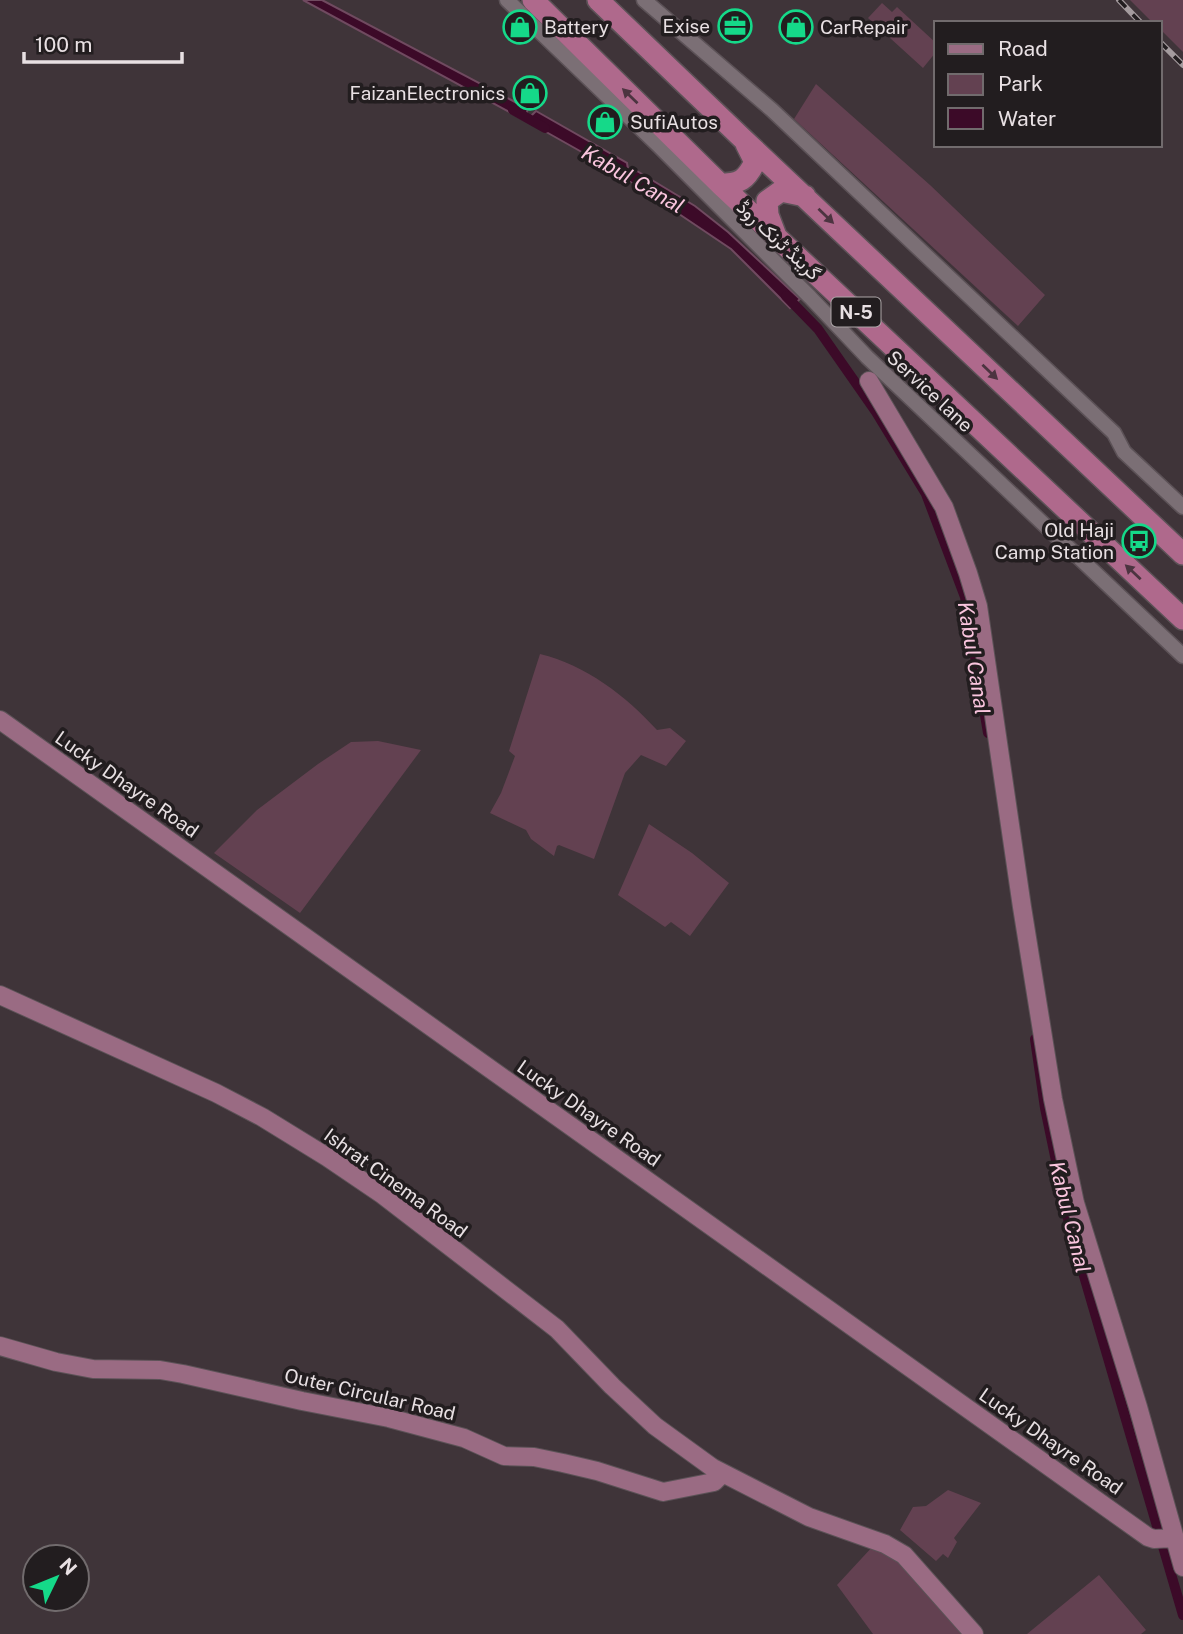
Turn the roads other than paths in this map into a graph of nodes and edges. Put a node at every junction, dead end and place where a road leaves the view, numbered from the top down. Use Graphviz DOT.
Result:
graph roads {
  1 [pos="507,0"];
  2 [pos="533,0"];
  3 [pos="598,0"];
  4 [pos="644,0"];
  5 [pos="743,139"];
  6 [pos="720,184"];
  7 [pos="805,196"];
  8 [pos="777,238"];
  9 [pos="867,357"];
  10 [pos="869,381"];
  11 [pos="1183,508"];
  12 [pos="1183,554"];
  13 [pos="1183,619"];
  14 [pos="1183,656"];
  15 [pos="0,720"];
  16 [pos="0,995"];
  17 [pos="0,1346"];
  18 [pos="722,1475"];
  19 [pos="1171,1542"];
  20 [pos="1183,1567"];
  21 [pos="974,1634"];
  1 -- 9 [label="street, Service lane"];
  6 -- 2 [label="highway, گرینڈ ٹرنک روڈ / N-5, one-way"];
  3 -- 5 [label="highway, N-5"];
  4 -- 11 [label="street"];
  5 -- 6 [label="highway"];
  5 -- 7 [label="highway, N-5"];
  6 -- 8 [label="highway, گرینڈ ٹرنک روڈ / N-5"];
  7 -- 8 [label="highway"];
  7 -- 12 [label="highway, N-5, one-way"];
  13 -- 8 [label="highway, گرینڈ ٹرنک روڈ / N-5, one-way"];
  9 -- 10 [label="street"];
  9 -- 14 [label="street, Service lane"];
  10 -- 19 [label="main road"];
  15 -- 19 [label="main road, Lucky Dhayre Road"];
  16 -- 18 [label="main road, Ishrat Cinema Road"];
  17 -- 18 [label="main road, Outer Circular Road"];
  18 -- 21 [label="main road, Ishrat Cinema Road"];
  19 -- 20 [label="main road"];
}
